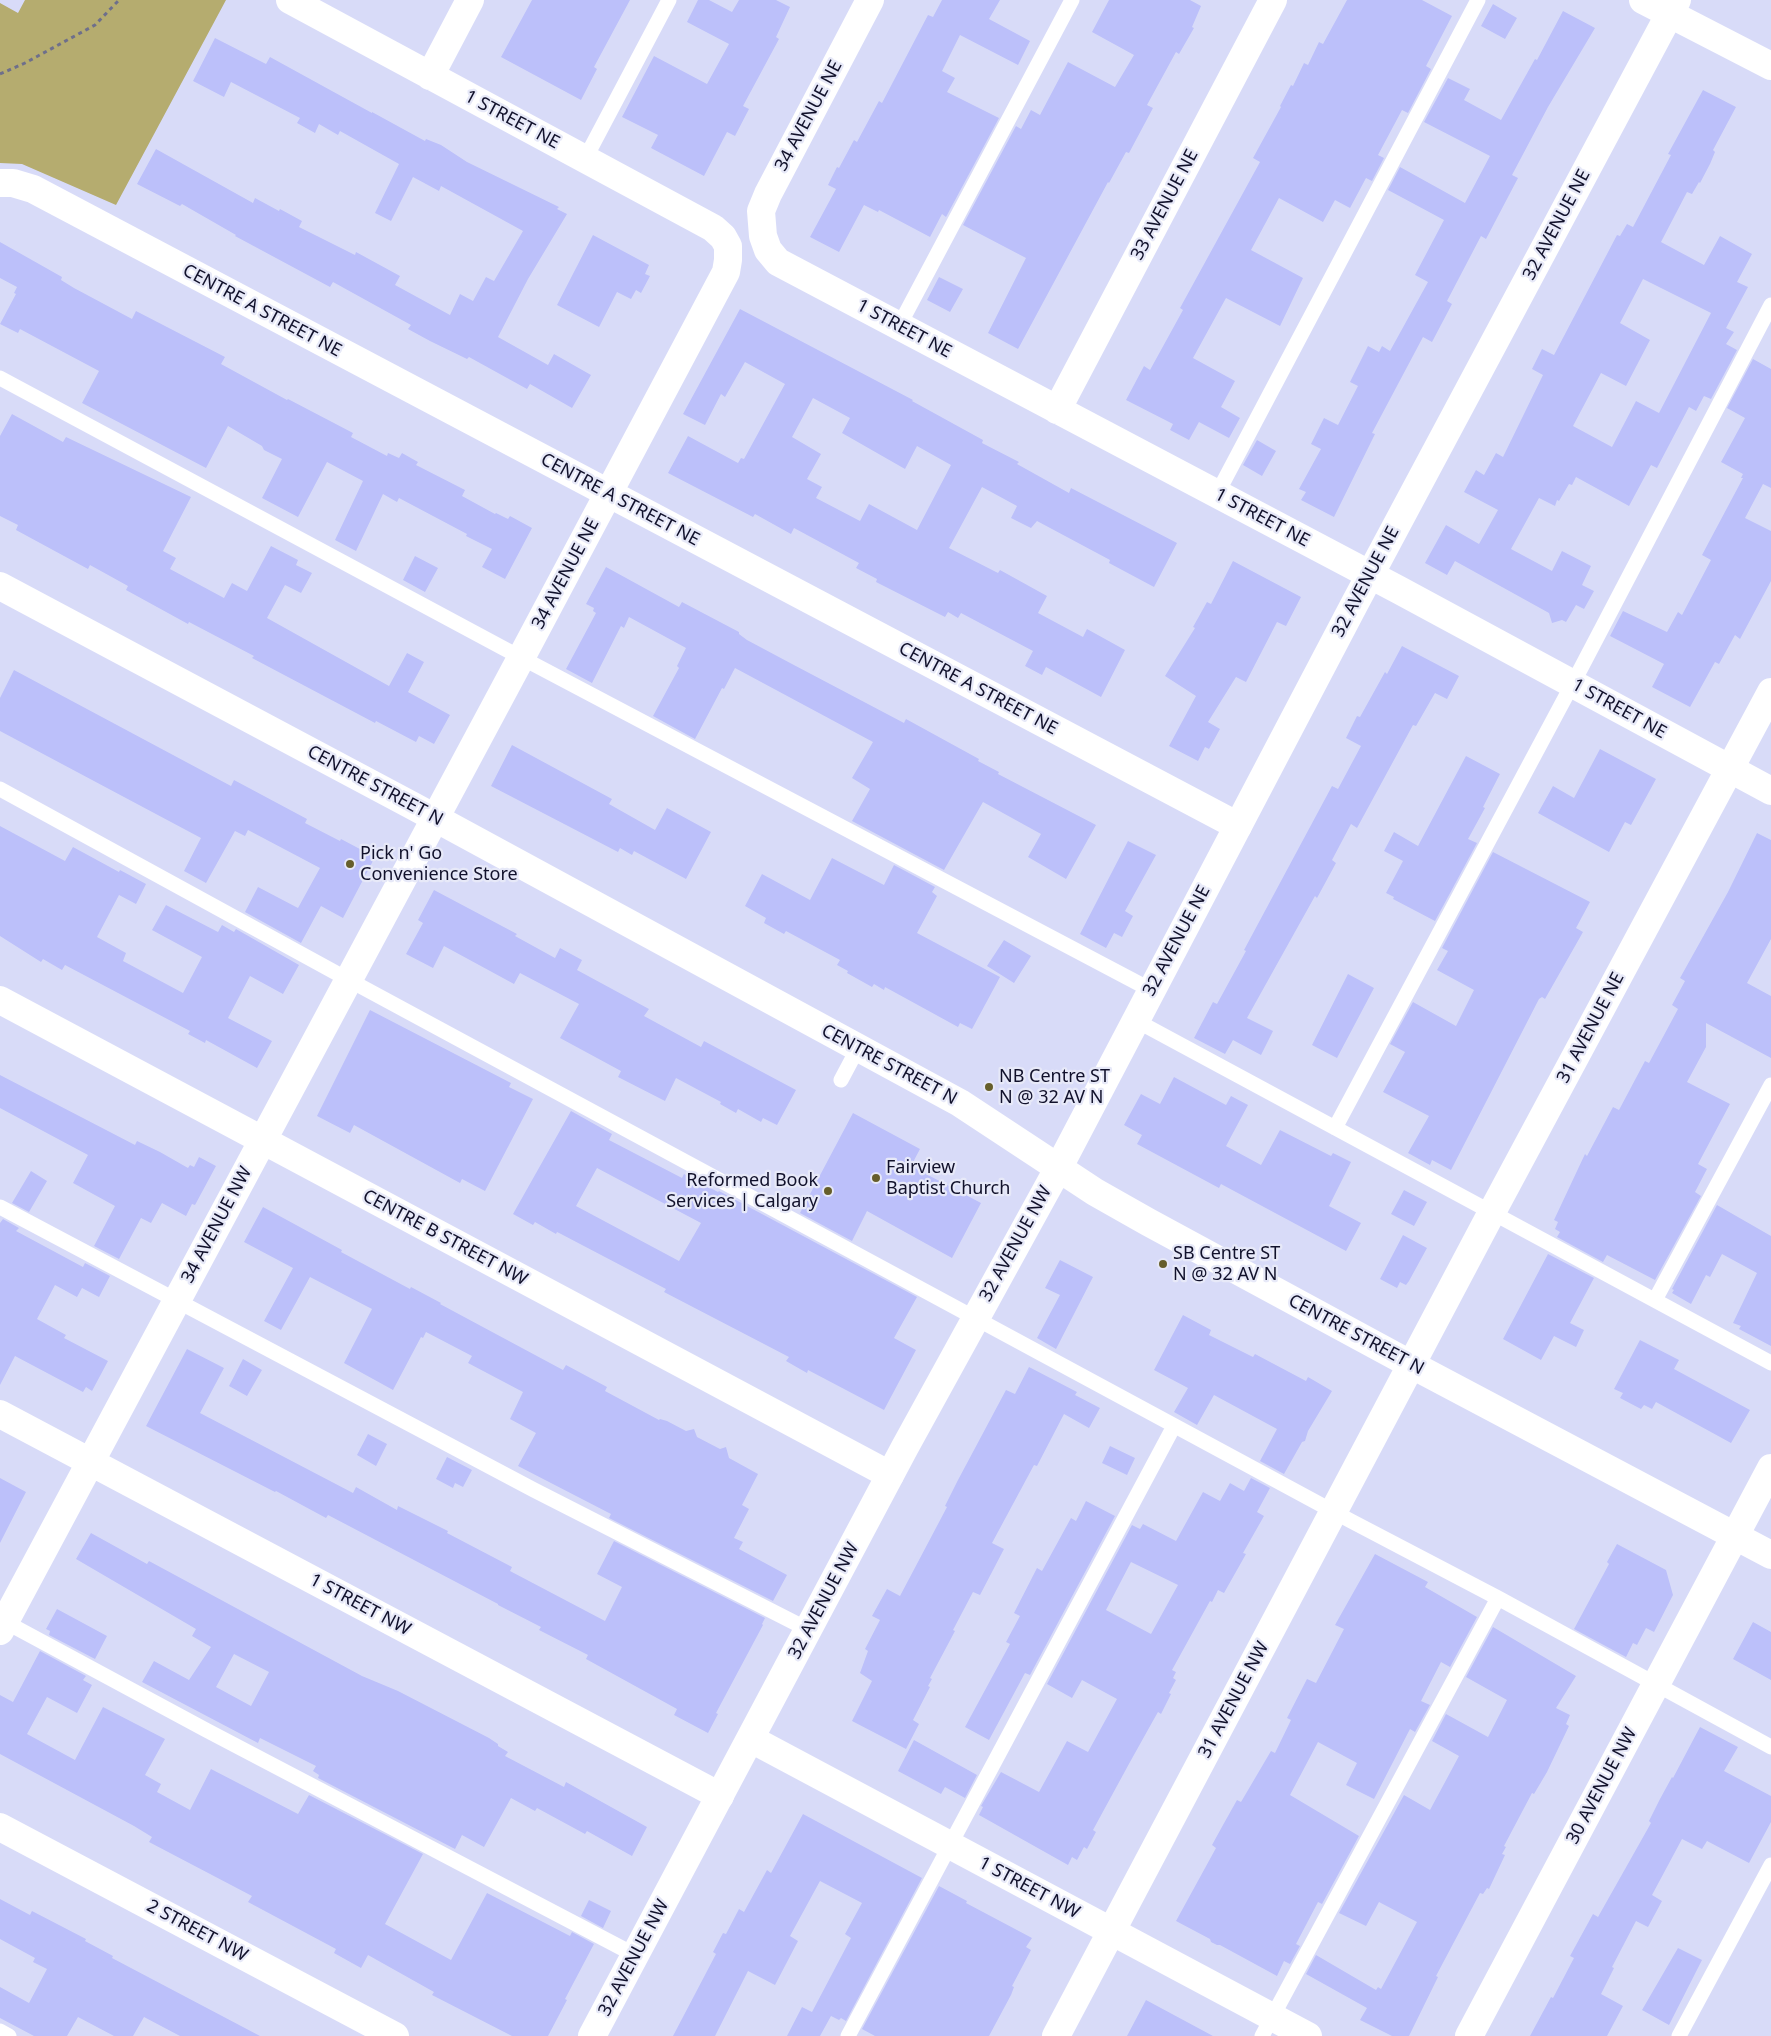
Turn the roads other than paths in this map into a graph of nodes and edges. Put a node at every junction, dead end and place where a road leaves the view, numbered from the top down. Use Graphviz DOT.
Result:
graph roads {
  1 [pos="290,0"];
  2 [pos="470,0"];
  3 [pos="669,0"];
  4 [pos="870,0"];
  5 [pos="1072,0"];
  6 [pos="1272,0"];
  7 [pos="1478,0"];
  8 [pos="1643,0"];
  9 [pos="1674,7"];
  10 [pos="1771,66"];
  11 [pos="430,76"];
  12 [pos="585,159"];
  13 [pos="0,183"];
  14 [pos="763,236"];
  15 [pos="728,246"];
  16 [pos="1771,305"];
  17 [pos="900,326"];
  18 [pos="0,378"];
  19 [pos="1057,410"];
  20 [pos="608,494"];
  21 [pos="1216,494"];
  22 [pos="1370,575"];
  23 [pos="0,586"];
  24 [pos="522,658"];
  25 [pos="1573,683"];
  26 [pos="1771,692"];
  27 [pos="1730,769"];
  28 [pos="0,789"];
  29 [pos="1771,790"];
  30 [pos="435,818"];
  31 [pos="1238,826"];
  32 [pos="349,980"];
  33 [pos="1151,990"];
  34 [pos="0,1000"];
  35 [pos="1135,1020"];
  36 [pos="858,1048"];
  37 [pos="841,1080"];
  38 [pos="1771,1085"];
  39 [pos="1335,1128"];
  40 [pos="262,1140"];
  41 [pos="1060,1167"];
  42 [pos="0,1207"];
  43 [pos="1492,1212"];
  44 [pos="177,1300"];
  45 [pos="1655,1300"];
  46 [pos="975,1318"];
  47 [pos="1771,1363"];
  48 [pos="1412,1365"];
  49 [pos="0,1414"];
  50 [pos="1174,1426"];
  51 [pos="90,1462"];
  52 [pos="1771,1468"];
  53 [pos="890,1476"];
  54 [pos="1334,1512"];
  55 [pos="1735,1535"];
  56 [pos="1771,1555"];
  57 [pos="1498,1598"];
  58 [pos="2,1624"];
  59 [pos="809,1630"];
  60 [pos="1656,1684"];
  61 [pos="751,1739"];
  62 [pos="1771,1747"];
  63 [pos="720,1796"];
  64 [pos="0,1827"];
  65 [pos="950,1845"];
  66 [pos="1771,1865"];
  67 [pos="1111,1932"];
  68 [pos="635,1955"];
  69 [pos="1267,2026"];
  70 [pos="0,2031"];
  71 [pos="9,2036"];
  72 [pos="395,2036"];
  73 [pos="592,2036"];
  74 [pos="848,2036"];
  75 [pos="1056,2036"];
  76 [pos="1308,2036"];
  77 [pos="1469,2036"];
  78 [pos="1679,2036"];
  1 -- 11 [label="street, 1 STREET NE"];
  2 -- 11 [label="street"];
  3 -- 12 [label="lane"];
  4 -- 14 [label="street, 34 AVENUE NE"];
  5 -- 17 [label="lane"];
  6 -- 19 [label="street, 33 AVENUE NE"];
  7 -- 21 [label="lane"];
  8 -- 9 [label="street"];
  9 -- 10 [label="street"];
  9 -- 22 [label="street, 32 AVENUE NE"];
  11 -- 12 [label="street, 1 STREET NE"];
  12 -- 15 [label="street, 1 STREET NE"];
  13 -- 20 [label="street, CENTRE A STREET NE"];
  14 -- 17 [label="street, 1 STREET NE"];
  15 -- 20 [label="street, 34 AVENUE NE"];
  16 -- 25 [label="lane"];
  17 -- 19 [label="street, 1 STREET NE"];
  18 -- 24 [label="lane"];
  19 -- 21 [label="street, 1 STREET NE"];
  20 -- 24 [label="street, 34 AVENUE NE"];
  20 -- 31 [label="street, CENTRE A STREET NE"];
  21 -- 22 [label="street, 1 STREET NE"];
  22 -- 25 [label="street, 1 STREET NE"];
  22 -- 31 [label="street, 32 AVENUE NE"];
  23 -- 30 [label="street, CENTRE STREET N"];
  24 -- 30 [label="street, 34 AVENUE NE"];
  24 -- 33 [label="lane"];
  25 -- 27 [label="street, 1 STREET NE"];
  25 -- 39 [label="lane"];
  26 -- 27 [label="street, 31 AVENUE NE"];
  27 -- 29 [label="street, 1 STREET NE"];
  27 -- 43 [label="street, 31 AVENUE NE"];
  28 -- 32 [label="lane"];
  30 -- 32 [label="street, 34 AVENUE NW"];
  30 -- 36 [label="street, CENTRE STREET N"];
  31 -- 33 [label="street, 32 AVENUE NE"];
  32 -- 40 [label="street, 34 AVENUE NW"];
  32 -- 46 [label="lane"];
  33 -- 35 [label="street, 32 AVENUE NE"];
  34 -- 40 [label="street, CENTRE B STREET NW"];
  35 -- 39 [label="lane"];
  35 -- 41 [label="street, 32 AVENUE NE"];
  36 -- 37 [label="lane"];
  36 -- 41 [label="street, CENTRE STREET N"];
  38 -- 45 [label="lane"];
  39 -- 43 [label="lane"];
  40 -- 44 [label="street, 34 AVENUE NW"];
  40 -- 53 [label="street, CENTRE B STREET NW"];
  41 -- 46 [label="street, 32 AVENUE NW"];
  41 -- 48 [label="street, CENTRE STREET N"];
  42 -- 44 [label="lane"];
  43 -- 45 [label="lane"];
  43 -- 48 [label="street, 31 AVENUE NE"];
  44 -- 51 [label="street, 34 AVENUE NW"];
  44 -- 59 [label="lane"];
  45 -- 47 [label="lane"];
  46 -- 50 [label="lane"];
  46 -- 53 [label="street, 32 AVENUE NW"];
  48 -- 54 [label="street, 31 AVENUE NW"];
  48 -- 55 [label="street, CENTRE STREET N"];
  49 -- 51 [label="street, 1 STREET NW"];
  50 -- 54 [label="lane"];
  50 -- 65 [label="lane"];
  51 -- 58 [label="street, 34 AVENUE NW"];
  51 -- 63 [label="street, 1 STREET NW"];
  52 -- 55 [label="street, 30 AVENUE NW"];
  53 -- 59 [label="street, 32 AVENUE NW"];
  54 -- 57 [label="lane"];
  54 -- 67 [label="street, 31 AVENUE NW"];
  55 -- 56 [label="street, CENTRE STREET N"];
  55 -- 60 [label="street, 30 AVENUE NW"];
  57 -- 60 [label="lane"];
  57 -- 69 [label="lane"];
  58 -- 68 [label="lane"];
  59 -- 61 [label="street, 32 AVENUE NW"];
  60 -- 62 [label="lane"];
  60 -- 77 [label="street, 30 AVENUE NW"];
  61 -- 63 [label="street, 32 AVENUE NW"];
  61 -- 65 [label="street, 1 STREET NW"];
  63 -- 68 [label="street, 32 AVENUE NW"];
  64 -- 72 [label="street, 2 STREET NW"];
  65 -- 67 [label="street, 1 STREET NW"];
  65 -- 74 [label="lane"];
  66 -- 78 [label="lane"];
  67 -- 69 [label="street, 1 STREET NW"];
  67 -- 75 [label="street, 31 AVENUE NW"];
  68 -- 73 [label="street, 32 AVENUE NW"];
  69 -- 76 [label="street, 1 STREET NW"];
  70 -- 71 [label="lane"];
}
